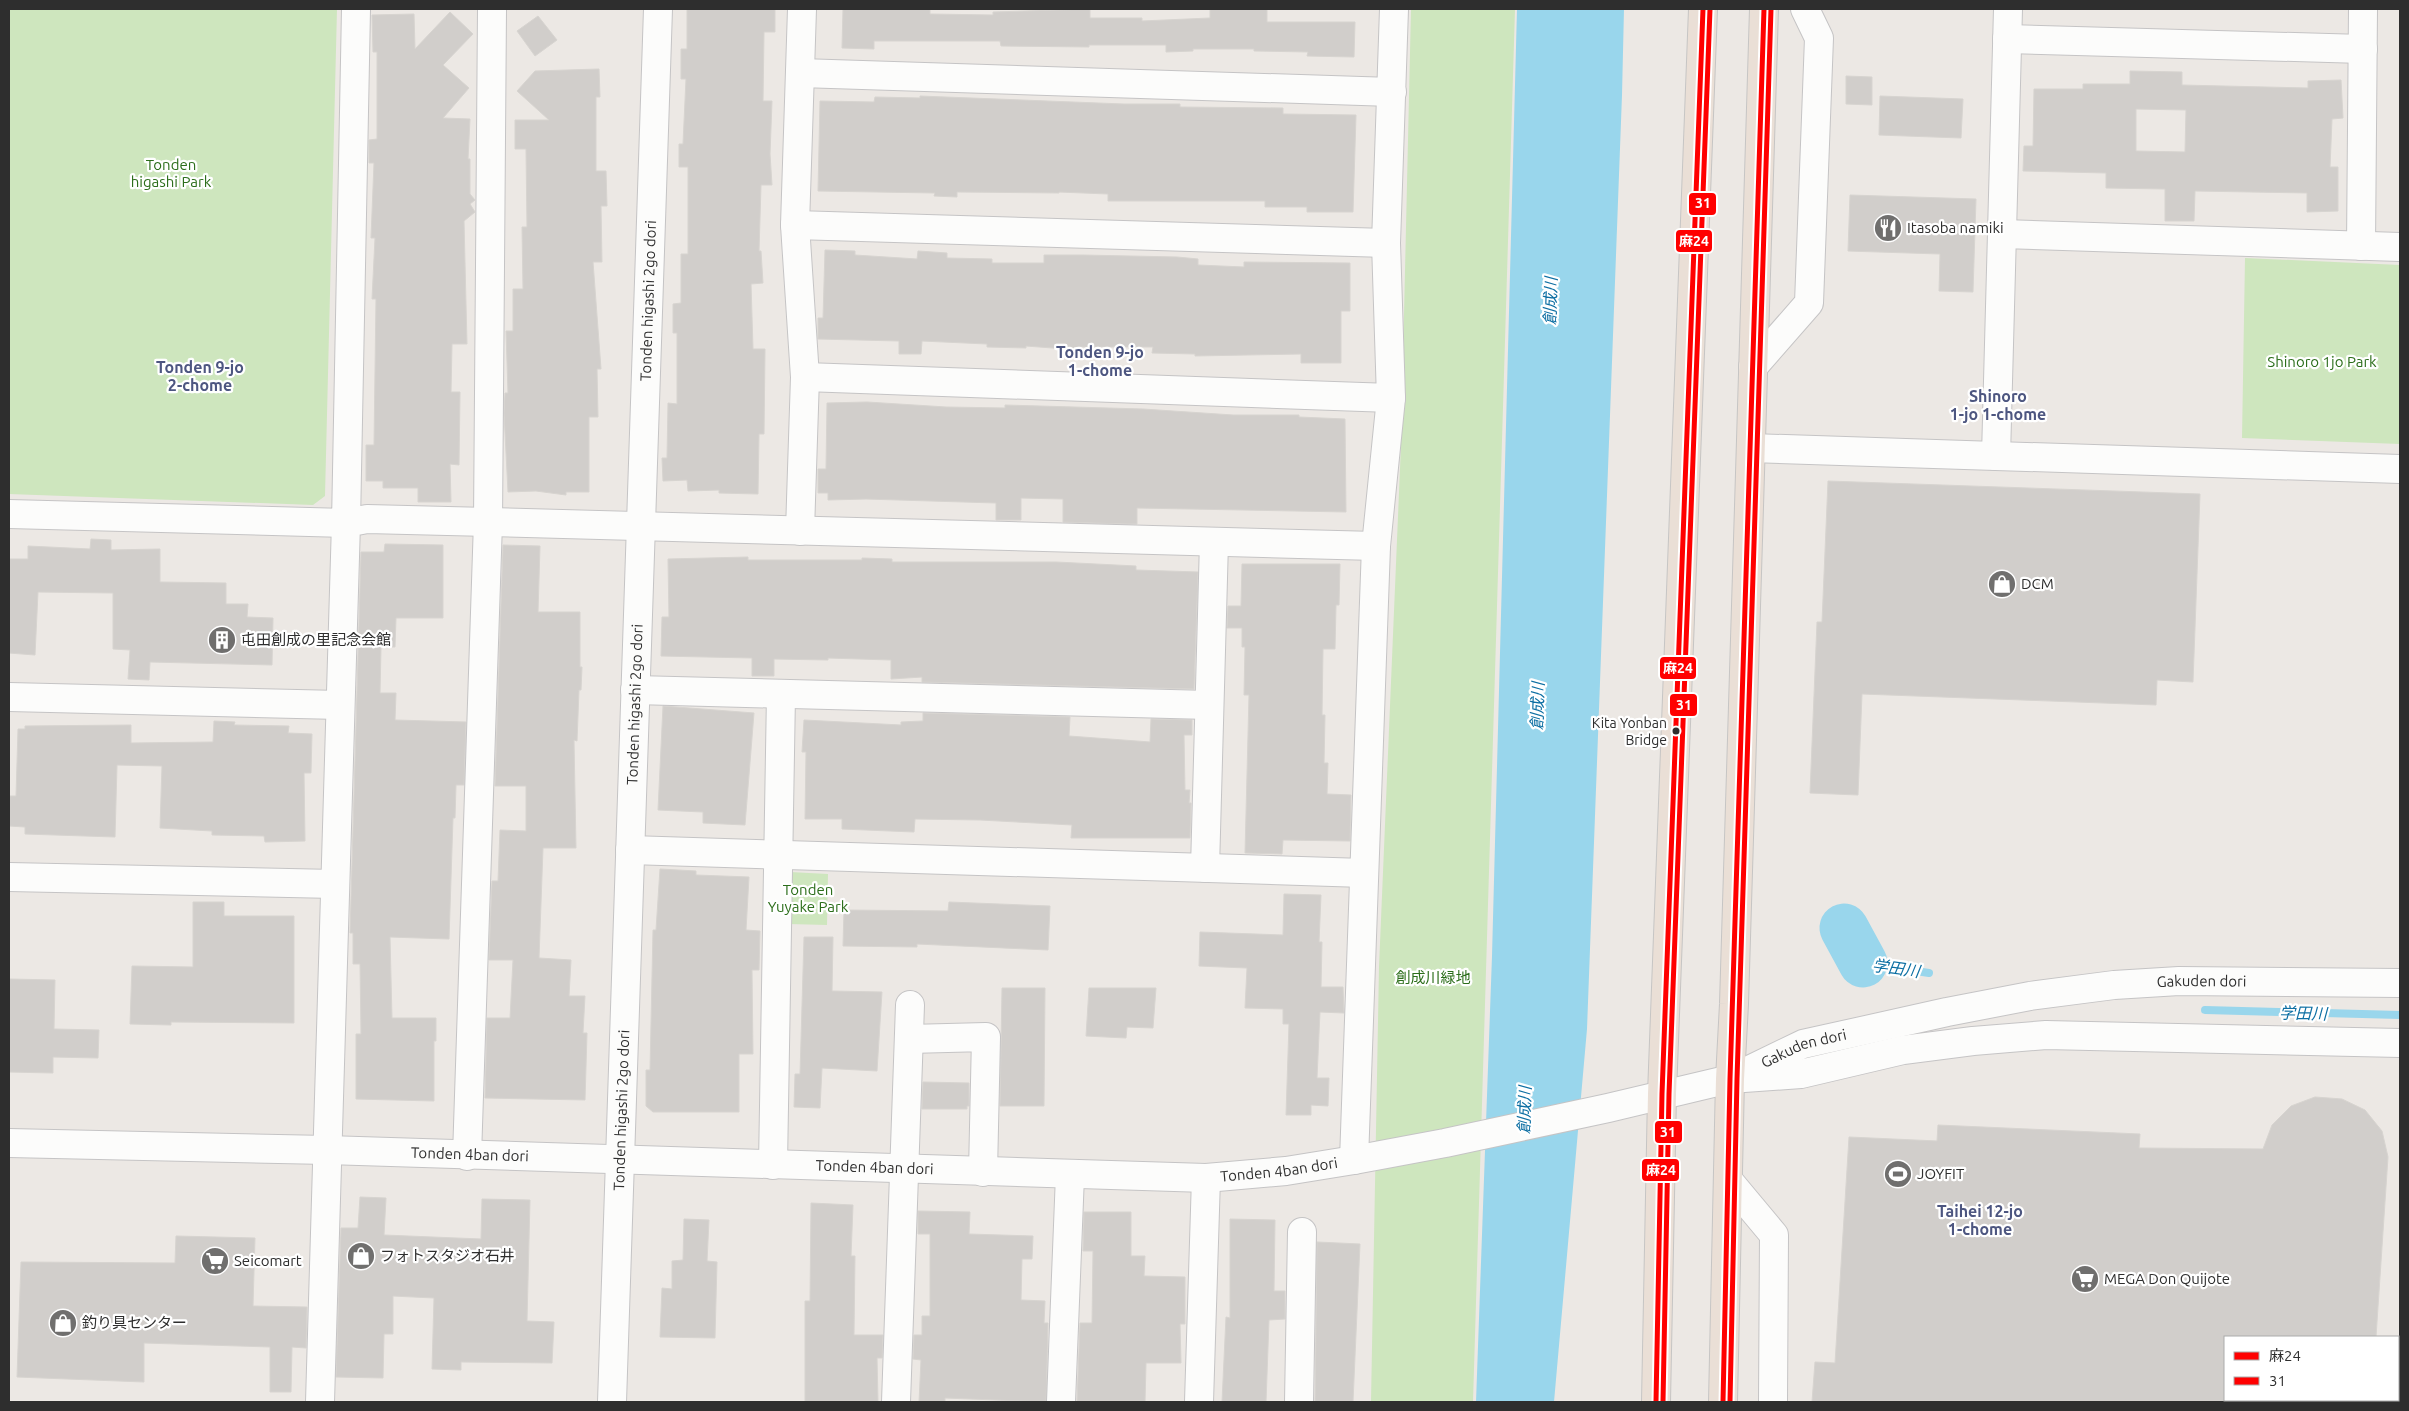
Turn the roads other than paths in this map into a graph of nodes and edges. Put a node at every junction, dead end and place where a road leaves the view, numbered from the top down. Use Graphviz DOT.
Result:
graph roads {
  1 [pos="356,9"];
  2 [pos="492,9"];
  3 [pos="658,9"];
  4 [pos="802,9"];
  5 [pos="1394,9"];
  6 [pos="1703,9"];
  7 [pos="1764,9"];
  8 [pos="1805,9"];
  9 [pos="2008,9"];
  10 [pos="2363,9"];
  11 [pos="2007,39"];
  12 [pos="2362,49"];
  13 [pos="800,73"];
  14 [pos="1392,92"];
  15 [pos="795,225"];
  16 [pos="2002,234"];
  17 [pos="1386,243"];
  18 [pos="2361,246"];
  19 [pos="2400,247"];
  20 [pos="1753,367"];
  21 [pos="805,377"];
  22 [pos="1391,398"];
  23 [pos="1751,448"];
  24 [pos="1996,456"];
  25 [pos="2400,469"];
  26 [pos="9,514"];
  27 [pos="488,522"];
  28 [pos="346,523"];
  29 [pos="641,526"];
  30 [pos="800,531"];
  31 [pos="1214,542"];
  32 [pos="1376,546"];
  33 [pos="636,690"];
  34 [pos="781,694"];
  35 [pos="9,697"];
  36 [pos="340,705"];
  37 [pos="1209,705"];
  38 [pos="630,850"];
  39 [pos="778,855"];
  40 [pos="1205,868"];
  41 [pos="1364,873"];
  42 [pos="9,877"];
  43 [pos="335,884"];
  44 [pos="2400,982"];
  45 [pos="910,1005"];
  46 [pos="909,1039"];
  47 [pos="2400,1043"];
  48 [pos="1730,1079"];
  49 [pos="1662,1094"];
  50 [pos="9,1143"];
  51 [pos="327,1150"];
  52 [pos="467,1156"];
  53 [pos="620,1160"];
  54 [pos="1354,1160"];
  55 [pos="773,1165"];
  56 [pos="905,1169"];
  57 [pos="983,1172"];
  58 [pos="1070,1175"];
  59 [pos="1206,1178"];
  60 [pos="1729,1181"];
  61 [pos="1302,1232"];
  62 [pos="320,1402"];
  63 [pos="612,1402"];
  64 [pos="896,1402"];
  65 [pos="1061,1402"];
  66 [pos="1199,1402"];
  67 [pos="1299,1402"];
  68 [pos="1656,1402"];
  69 [pos="1723,1402"];
  70 [pos="1773,1402"];
  1 -- 28 [label="street"];
  2 -- 27 [label="street"];
  3 -- 29 [label="street, Tonden higashi 2go dori"];
  4 -- 13 [label="street"];
  5 -- 14 [label="street"];
  6 -- 49 [label="highway"];
  7 -- 20 [label="highway"];
  8 -- 20 [label="street"];
  9 -- 11 [label="street"];
  10 -- 12 [label="street"];
  11 -- 12 [label="street"];
  11 -- 16 [label="street"];
  12 -- 18 [label="street"];
  13 -- 14 [label="street"];
  13 -- 15 [label="street"];
  14 -- 17 [label="street"];
  15 -- 17 [label="street"];
  15 -- 21 [label="street"];
  16 -- 18 [label="street"];
  16 -- 24 [label="street"];
  17 -- 22 [label="street"];
  18 -- 19 [label="street"];
  20 -- 23 [label="highway"];
  21 -- 22 [label="street"];
  21 -- 30 [label="street"];
  22 -- 32 [label="street"];
  23 -- 24 [label="street"];
  23 -- 48 [label="highway"];
  24 -- 25 [label="street"];
  26 -- 28 [label="street"];
  27 -- 28 [label="street"];
  27 -- 29 [label="street"];
  27 -- 52 [label="street"];
  28 -- 36 [label="street"];
  29 -- 30 [label="street"];
  29 -- 33 [label="street, Tonden higashi 2go dori"];
  30 -- 31 [label="street"];
  31 -- 32 [label="street"];
  31 -- 37 [label="street"];
  32 -- 41 [label="street"];
  33 -- 34 [label="street"];
  33 -- 38 [label="street, Tonden higashi 2go dori"];
  34 -- 37 [label="street"];
  34 -- 39 [label="street"];
  35 -- 36 [label="street"];
  36 -- 43 [label="street"];
  37 -- 40 [label="street"];
  38 -- 39 [label="street"];
  38 -- 53 [label="street, Tonden higashi 2go dori"];
  39 -- 40 [label="street"];
  39 -- 55 [label="street"];
  40 -- 41 [label="street"];
  41 -- 54 [label="street"];
  42 -- 43 [label="street"];
  43 -- 51 [label="street"];
  44 -- 48 [label="street, Gakuden dori"];
  45 -- 46 [label="street"];
  46 -- 56 [label="street"];
  46 -- 57 [label="street"];
  47 -- 48 [label="street, Gakuden dori"];
  48 -- 49 [label="street, Tonden 4ban dori"];
  48 -- 60 [label="highway"];
  49 -- 54 [label="street, Tonden 4ban dori"];
  49 -- 68 [label="highway"];
  50 -- 51 [label="street, Tonden 4ban dori"];
  51 -- 52 [label="street, Tonden 4ban dori"];
  51 -- 62 [label="street"];
  52 -- 53 [label="street, Tonden 4ban dori"];
  53 -- 55 [label="street, Tonden 4ban dori"];
  53 -- 63 [label="street, Tonden higashi 2go dori"];
  54 -- 59 [label="street, Tonden 4ban dori"];
  55 -- 56 [label="street, Tonden 4ban dori"];
  56 -- 57 [label="street, Tonden 4ban dori"];
  56 -- 64 [label="street"];
  57 -- 58 [label="street, Tonden 4ban dori"];
  58 -- 59 [label="street, Tonden 4ban dori"];
  58 -- 65 [label="street"];
  59 -- 66 [label="street"];
  60 -- 69 [label="highway"];
  60 -- 70 [label="street"];
  61 -- 67 [label="street"];
}
